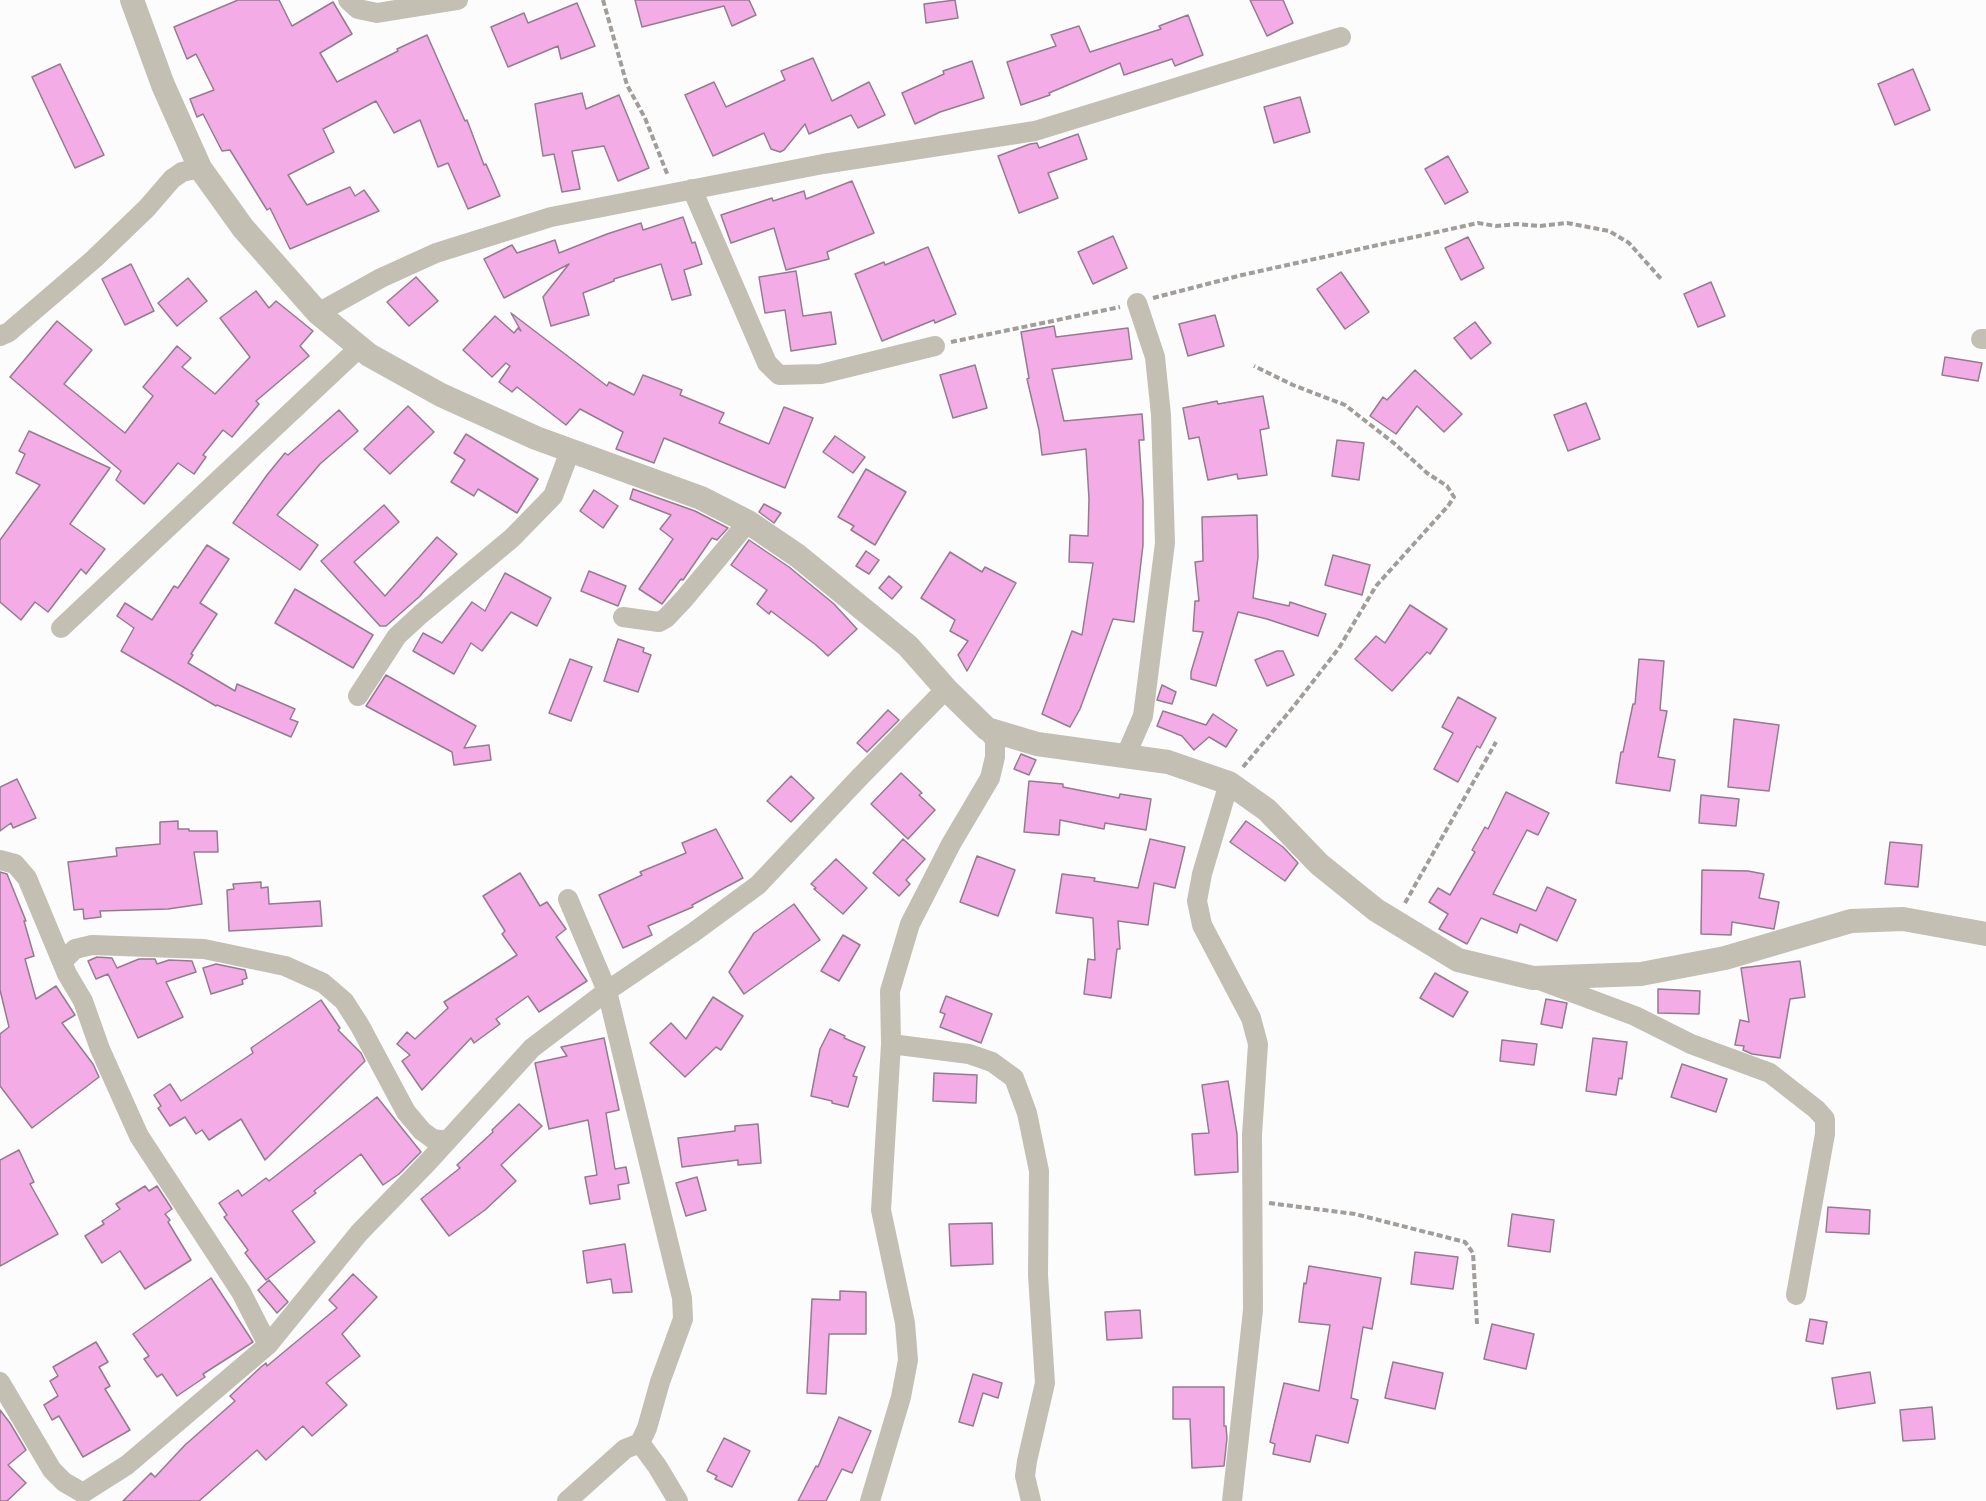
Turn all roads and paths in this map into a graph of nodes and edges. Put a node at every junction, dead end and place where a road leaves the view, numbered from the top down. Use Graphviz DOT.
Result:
graph roads {
  1 [pos="132,0"];
  2 [pos="348,0"];
  3 [pos="458,0"];
  4 [pos="603,0"];
  5 [pos="1341,37"];
  6 [pos="200,168"];
  7 [pos="683,191"];
  8 [pos="1662,280"];
  9 [pos="1137,303"];
  10 [pos="318,313"];
  11 [pos="0,336"];
  12 [pos="935,346"];
  13 [pos="359,348"];
  14 [pos="1254,366"];
  15 [pos="570,451"];
  16 [pos="748,522"];
  17 [pos="623,617"];
  18 [pos="61,628"];
  19 [pos="946,689"];
  20 [pos="358,696"];
  21 [pos="987,729"];
  22 [pos="1496,742"];
  23 [pos="1126,755"];
  24 [pos="1229,783"];
  25 [pos="0,860"];
  26 [pos="568,899"];
  27 [pos="1395,922"];
  28 [pos="1986,934"];
  29 [pos="62,962"];
  30 [pos="1533,978"];
  31 [pos="607,991"];
  32 [pos="891,1044"];
  33 [pos="447,1141"];
  34 [pos="1253,1202"];
  35 [pos="1796,1295"];
  36 [pos="1477,1323"];
  37 [pos="268,1345"];
  38 [pos="0,1382"];
  39 [pos="640,1443"];
  40 [pos="567,1501"];
  41 [pos="678,1501"];
  42 [pos="870,1501"];
  43 [pos="1031,1501"];
  44 [pos="1232,1501"];
  1 -- 6 [label="street"];
  2 -- 3 [label="street"];
  4 -- 7 [label="path"];
  5 -- 7 [label="street"];
  6 -- 10 [label="street"];
  6 -- 11 [label="street"];
  7 -- 10 [label="street"];
  7 -- 12 [label="street"];
  8 -- 9 [label="path"];
  9 -- 12 [label="path"];
  9 -- 23 [label="street"];
  10 -- 13 [label="street"];
  13 -- 15 [label="street"];
  13 -- 18 [label="street"];
  14 -- 24 [label="path"];
  15 -- 16 [label="street"];
  15 -- 20 [label="street"];
  16 -- 17 [label="street"];
  16 -- 19 [label="street"];
  19 -- 21 [label="street"];
  19 -- 31 [label="street"];
  21 -- 23 [label="street"];
  21 -- 32 [label="street"];
  22 -- 27 [label="path"];
  23 -- 24 [label="street"];
  24 -- 27 [label="street"];
  24 -- 34 [label="street"];
  25 -- 29 [label="street"];
  26 -- 31 [label="street"];
  27 -- 30 [label="street"];
  28 -- 30 [label="street"];
  29 -- 33 [label="street"];
  29 -- 37 [label="street"];
  30 -- 35 [label="street"];
  31 -- 33 [label="street"];
  31 -- 39 [label="street"];
  32 -- 42 [label="street"];
  32 -- 43 [label="street"];
  33 -- 37 [label="street"];
  34 -- 36 [label="path"];
  34 -- 44 [label="street"];
  37 -- 38 [label="street"];
  39 -- 40 [label="street"];
  39 -- 41 [label="street"];
}
